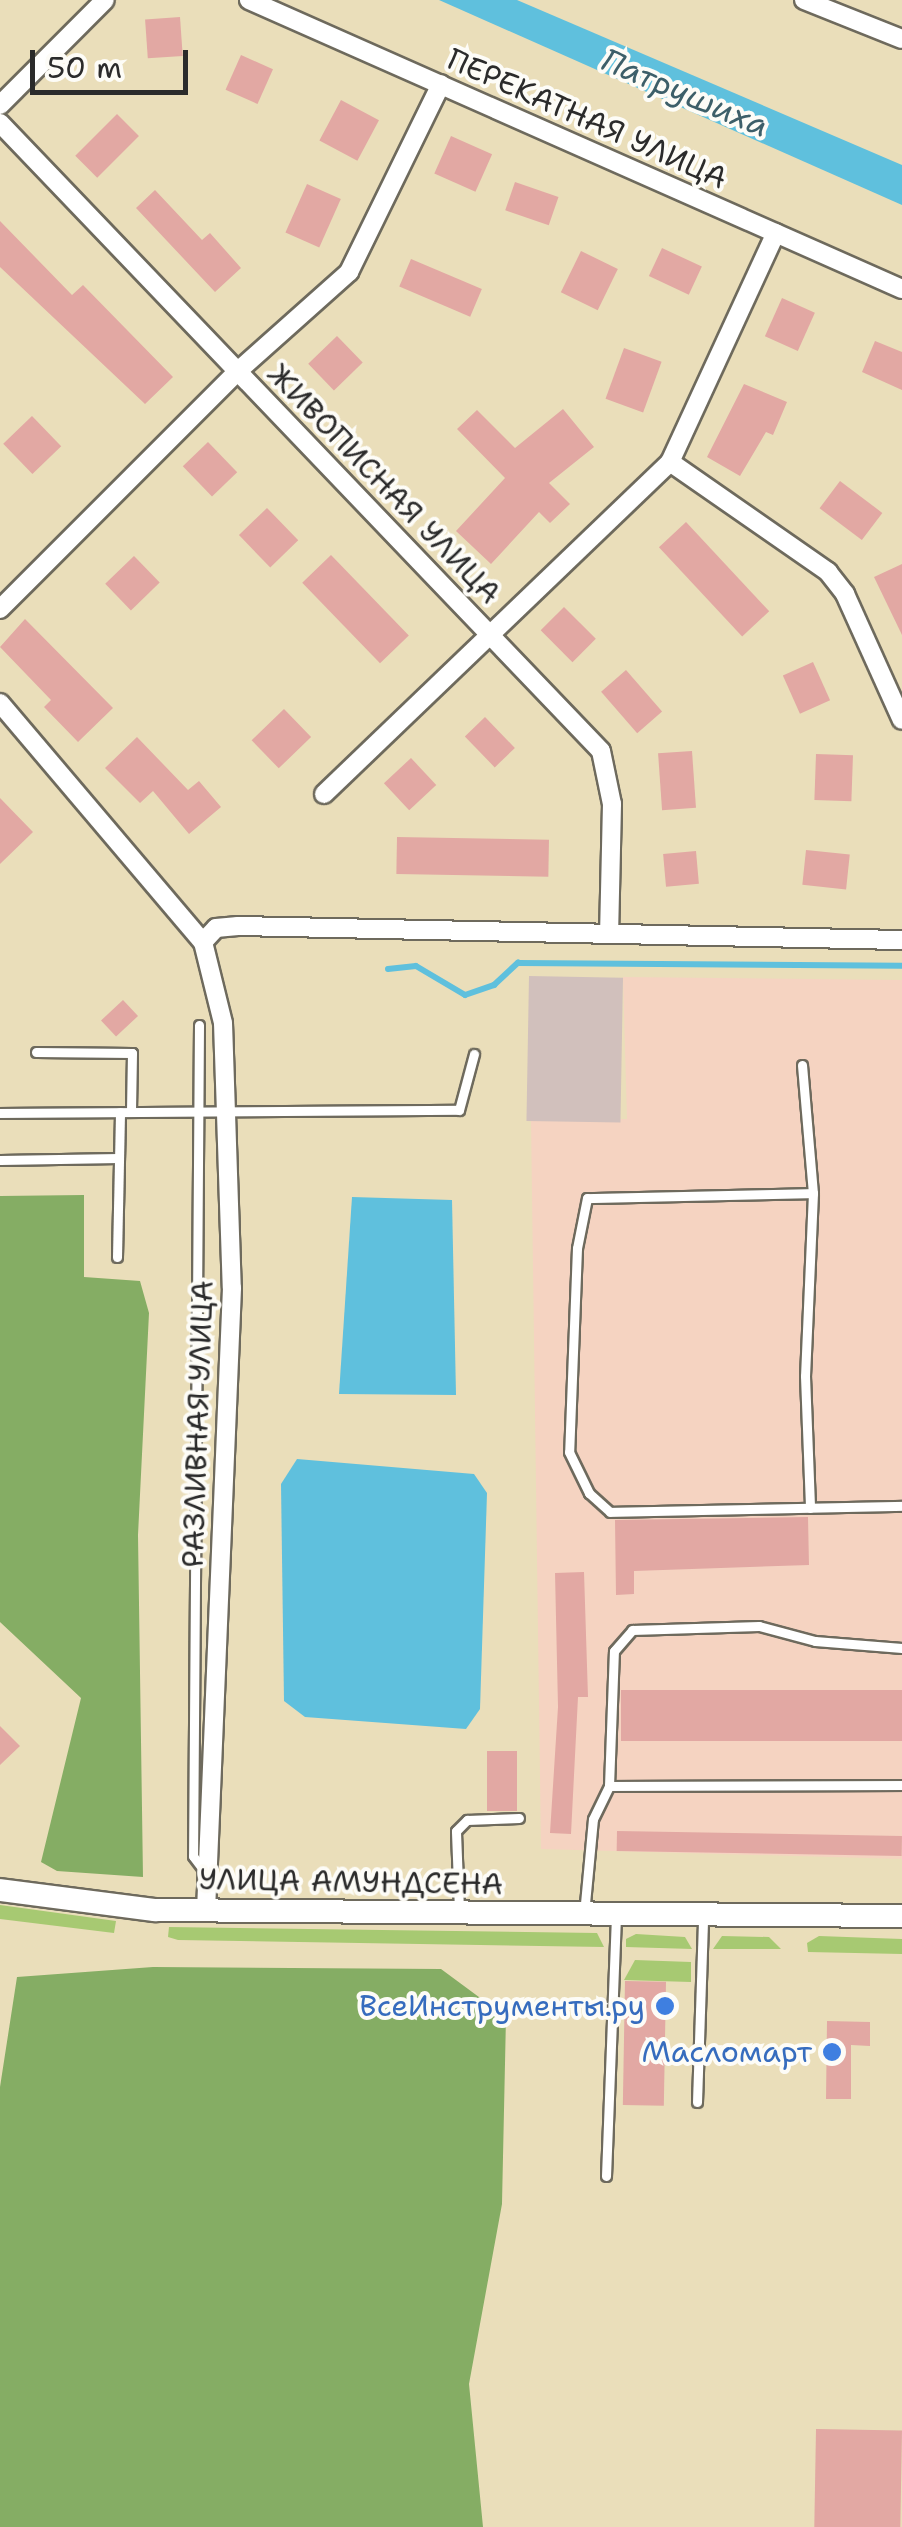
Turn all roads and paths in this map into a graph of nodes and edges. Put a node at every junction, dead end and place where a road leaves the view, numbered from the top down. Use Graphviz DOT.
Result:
graph roads {
  1 [pos="105,0"];
  2 [pos="249,0"];
  3 [pos="804,0"];
  4 [pos="901,35"];
  5 [pos="441,84"];
  6 [pos="0,105"];
  7 [pos="0,122"];
  8 [pos="776,233"];
  9 [pos="902,289"];
  10 [pos="238,371"];
  11 [pos="670,462"];
  12 [pos="0,609"];
  13 [pos="490,636"];
  14 [pos="0,702"];
  15 [pos="902,720"];
  16 [pos="324,794"];
  17 [pos="610,934"];
  18 [pos="902,940"];
  19 [pos="203,942"];
  20 [pos="199,1025"];
  21 [pos="36,1052"];
  22 [pos="474,1054"];
  23 [pos="802,1065"];
  24 [pos="194,1110"];
  25 [pos="226,1110"];
  26 [pos="125,1111"];
  27 [pos="0,1114"];
  28 [pos="119,1158"];
  29 [pos="0,1160"];
  30 [pos="813,1193"];
  31 [pos="117,1258"];
  32 [pos="902,1506"];
  33 [pos="810,1508"];
  34 [pos="902,1648"];
  35 [pos="902,1785"];
  36 [pos="610,1786"];
  37 [pos="519,1818"];
  38 [pos="208,1875"];
  39 [pos="0,1890"];
  40 [pos="206,1911"];
  41 [pos="460,1912"];
  42 [pos="584,1915"];
  43 [pos="616,1916"];
  44 [pos="902,1916"];
  45 [pos="703,1918"];
  46 [pos="696,2102"];
  47 [pos="606,2176"];
  1 -- 6 [label="street"];
  2 -- 5 [label="street, ПЕРЕКАТНАЯ УЛИЦА"];
  3 -- 4 [label="street"];
  5 -- 8 [label="street, ПЕРЕКАТНАЯ УЛИЦА"];
  5 -- 10 [label="street"];
  7 -- 10 [label="street, ЖИВОПИСНАЯ УЛИЦА"];
  8 -- 9 [label="street, ПЕРЕКАТНАЯ УЛИЦА"];
  8 -- 11 [label="street"];
  10 -- 12 [label="street"];
  10 -- 13 [label="street, ЖИВОПИСНАЯ УЛИЦА"];
  11 -- 13 [label="street"];
  11 -- 15 [label="street"];
  13 -- 16 [label="street"];
  13 -- 17 [label="street, ЖИВОПИСНАЯ УЛИЦА"];
  14 -- 19 [label="street, РАЗЛИВНАЯ УЛИЦА"];
  17 -- 18 [label="street"];
  17 -- 19 [label="street"];
  19 -- 25 [label="street, РАЗЛИВНАЯ УЛИЦА"];
  20 -- 24 [label="lane"];
  21 -- 26 [label="lane"];
  22 -- 25 [label="lane"];
  23 -- 30 [label="lane"];
  24 -- 25 [label="lane"];
  24 -- 26 [label="lane"];
  24 -- 38 [label="lane"];
  25 -- 38 [label="street, РАЗЛИВНАЯ УЛИЦА"];
  26 -- 27 [label="lane"];
  26 -- 28 [label="lane"];
  28 -- 29 [label="lane"];
  28 -- 31 [label="lane"];
  30 -- 33 [label="lane"];
  30 -- 33 [label="lane"];
  32 -- 33 [label="lane"];
  34 -- 36 [label="lane"];
  35 -- 36 [label="lane"];
  36 -- 42 [label="lane"];
  37 -- 41 [label="lane"];
  38 -- 40 [label="street, РАЗЛИВНАЯ УЛИЦА"];
  39 -- 40 [label="street, УЛИЦА АМУНДСЕНА"];
  40 -- 41 [label="street, УЛИЦА АМУНДСЕНА"];
  41 -- 42 [label="street, УЛИЦА АМУНДСЕНА"];
  42 -- 43 [label="street, УЛИЦА АМУНДСЕНА"];
  43 -- 45 [label="street, УЛИЦА АМУНДСЕНА"];
  43 -- 47 [label="lane"];
  44 -- 45 [label="street"];
  45 -- 46 [label="lane"];
}
